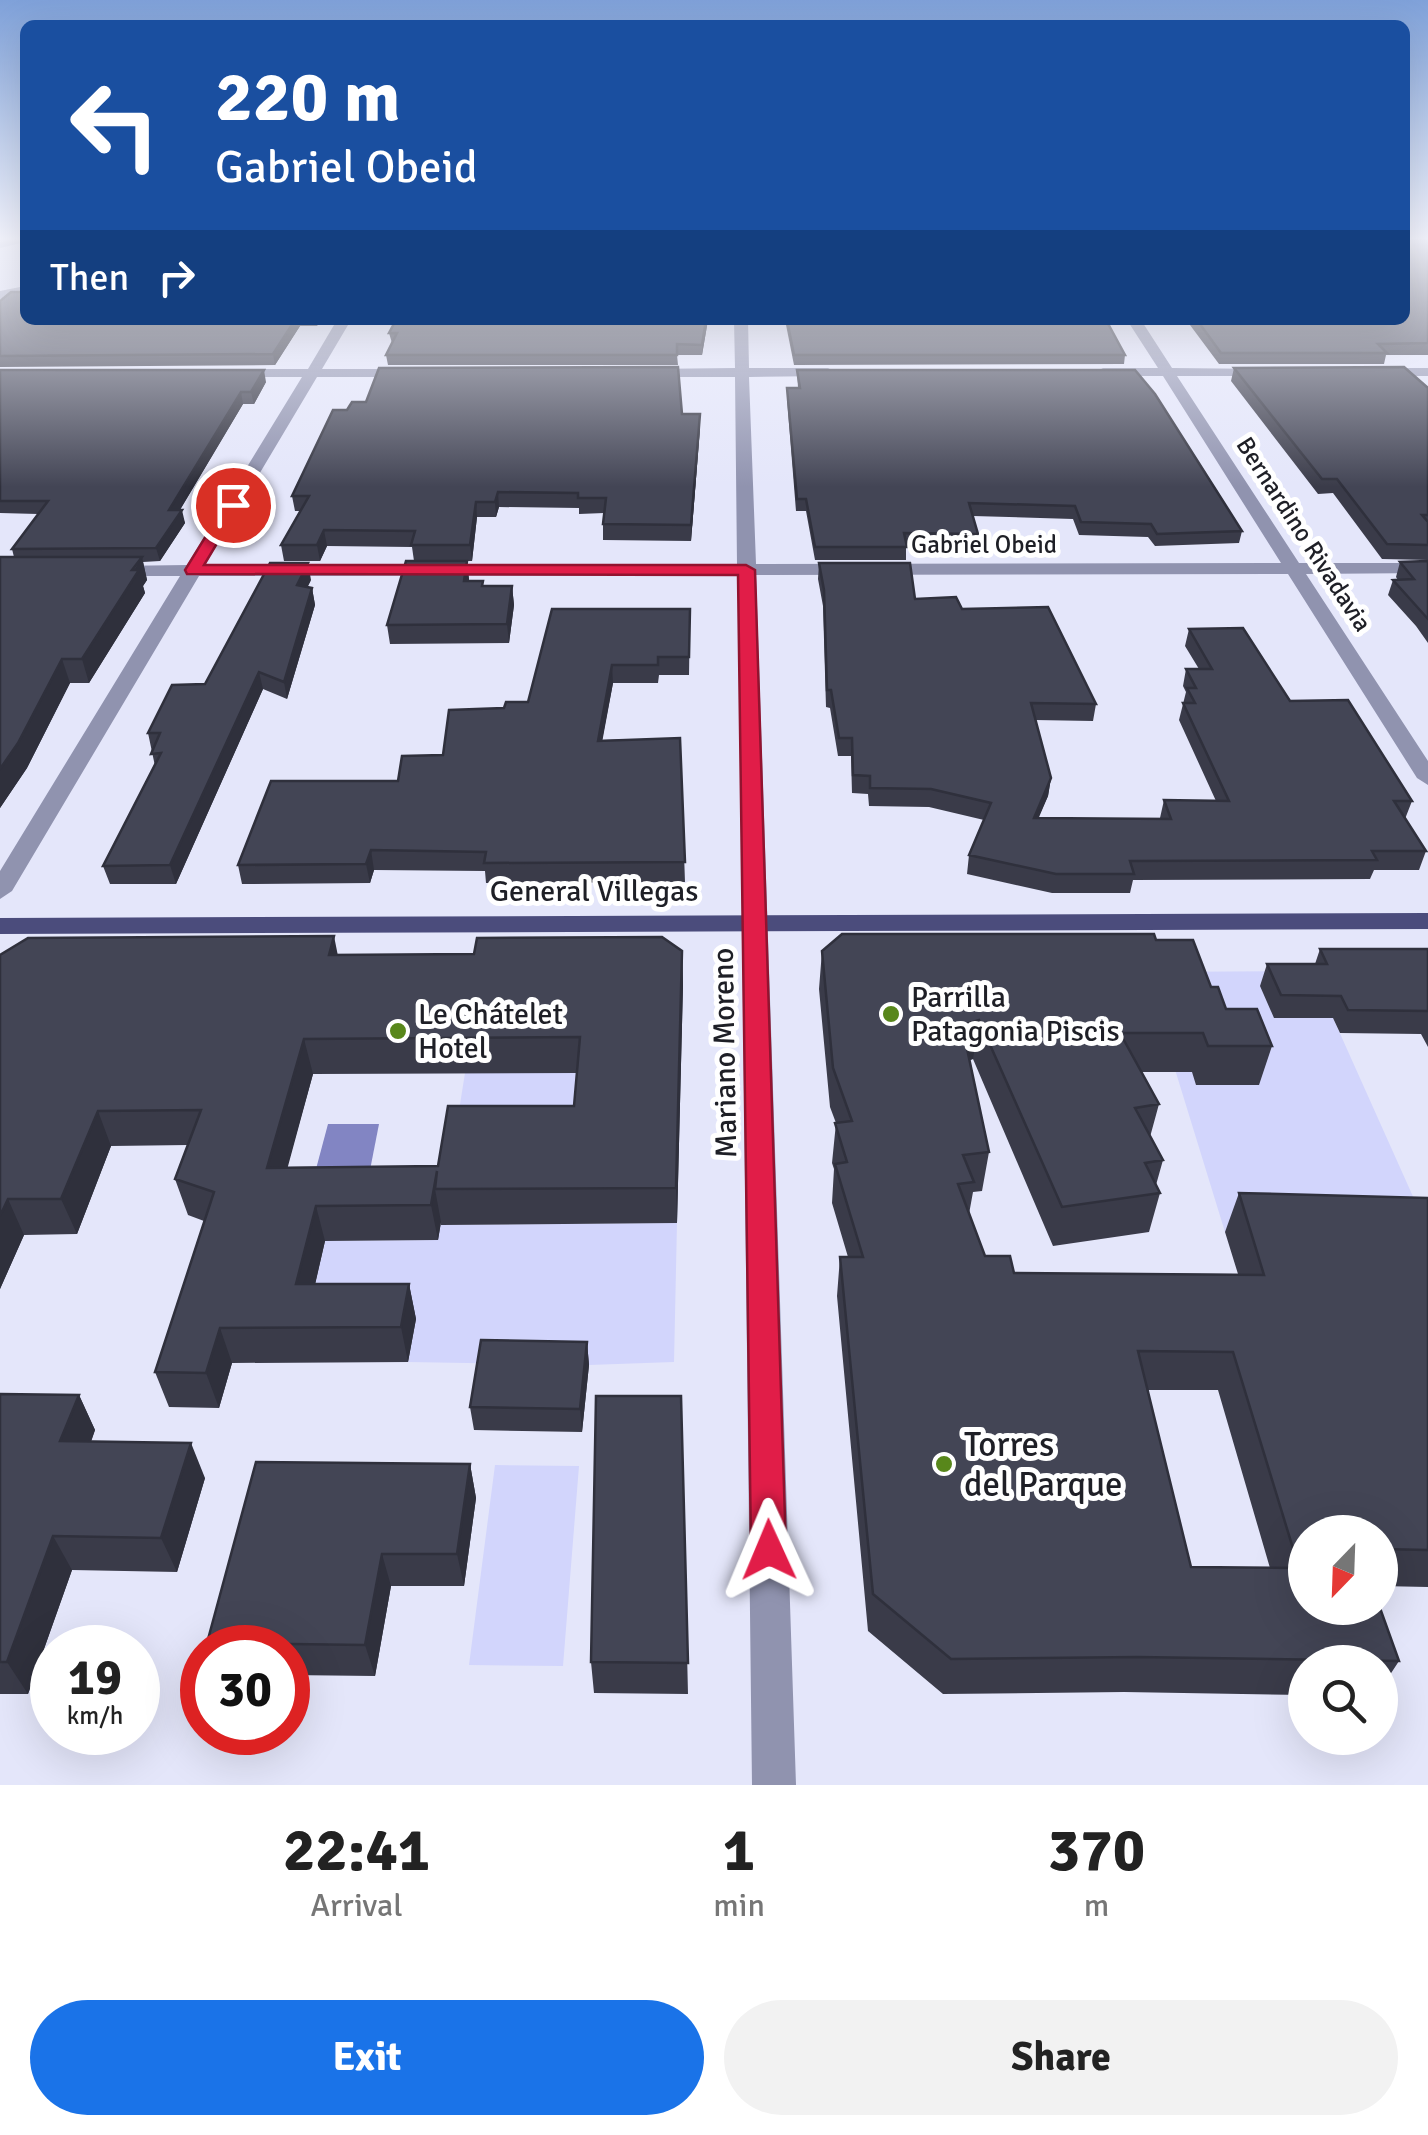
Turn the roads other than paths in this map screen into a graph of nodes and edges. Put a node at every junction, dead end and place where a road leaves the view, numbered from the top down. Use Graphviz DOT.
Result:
graph roads {
  1 [pos="341,325"];
  2 [pos="741,325"];
  3 [pos="1137,325"];
  4 [pos="742,372"];
  5 [pos="839,372"];
  6 [pos="1090,372"];
  7 [pos="1168,372"];
  8 [pos="1279,372"];
  9 [pos="1354,372"];
  10 [pos="1428,372"];
  11 [pos="214,373"];
  12 [pos="312,373"];
  13 [pos="430,373"];
  14 [pos="625,373"];
  15 [pos="1294,568"];
  16 [pos="1428,568"];
  17 [pos="193,570"];
  18 [pos="746,570"];
  19 [pos="96,571"];
  20 [pos="1428,778"];
  21 [pos="0,891"];
  22 [pos="1428,921"];
  23 [pos="754,923"];
  24 [pos="0,926"];
  25 [pos="774,1785"];
  1 -- 12 [label="street"];
  2 -- 4 [label="street, Mariano Moreno"];
  3 -- 7 [label="street, Bernardino Rivadavia"];
  4 -- 5 [label="street"];
  4 -- 14 [label="street"];
  4 -- 18 [label="street, Mariano Moreno"];
  6 -- 7 [label="street"];
  7 -- 8 [label="street"];
  7 -- 15 [label="street, Bernardino Rivadavia"];
  9 -- 10 [label="street"];
  11 -- 12 [label="street"];
  12 -- 13 [label="street"];
  12 -- 17 [label="street"];
  15 -- 16 [label="street, Gabriel Obeid"];
  15 -- 18 [label="street, Gabriel Obeid"];
  15 -- 20 [label="street, Bernardino Rivadavia"];
  17 -- 18 [label="street, Gabriel Obeid"];
  17 -- 19 [label="street, Gabriel Obeid"];
  17 -- 21 [label="street"];
  18 -- 23 [label="street, Mariano Moreno"];
  22 -- 23 [label="main road, General Villegas"];
  23 -- 24 [label="main road, General Villegas"];
  23 -- 25 [label="street, Mariano Moreno"];
}
